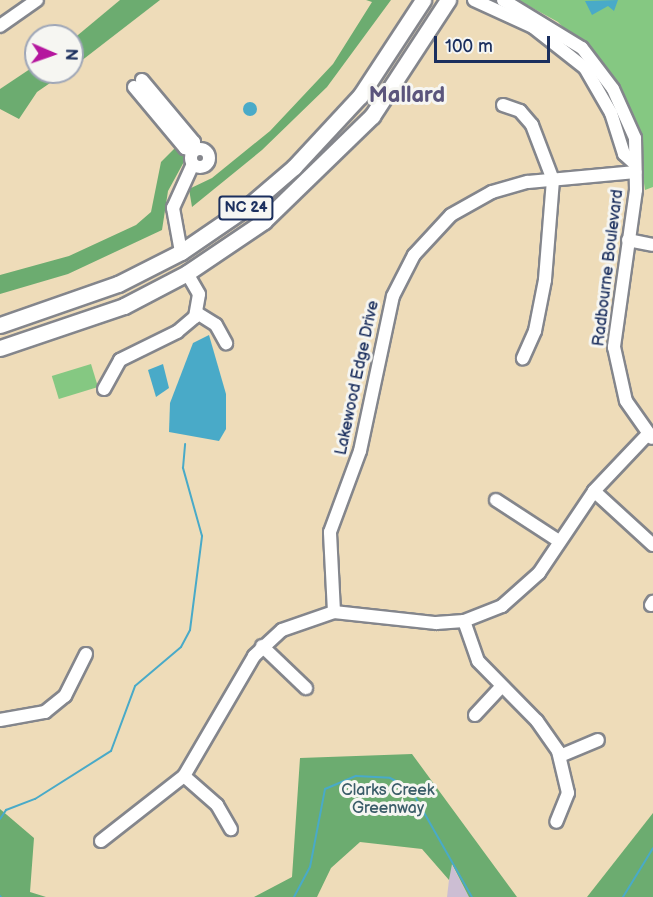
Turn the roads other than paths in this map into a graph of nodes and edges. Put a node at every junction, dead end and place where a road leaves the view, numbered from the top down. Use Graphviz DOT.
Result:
graph roads {
  1 [pos="36,0"];
  2 [pos="423,0"];
  3 [pos="448,0"];
  4 [pos="474,0"];
  5 [pos="503,0"];
  6 [pos="0,26"];
  7 [pos="138,83"];
  8 [pos="503,105"];
  9 [pos="194,150"];
  10 [pos="193,164"];
  11 [pos="635,167"];
  12 [pos="553,180"];
  13 [pos="628,240"];
  14 [pos="653,245"];
  15 [pos="181,252"];
  16 [pos="188,273"];
  17 [pos="197,313"];
  18 [pos="31,317"];
  19 [pos="0,325"];
  20 [pos="0,331"];
  21 [pos="226,340"];
  22 [pos="0,348"];
  23 [pos="523,358"];
  24 [pos="107,386"];
  25 [pos="651,436"];
  26 [pos="594,490"];
  27 [pos="496,500"];
  28 [pos="559,542"];
  29 [pos="653,545"];
  30 [pos="334,612"];
  31 [pos="464,621"];
  32 [pos="262,646"];
  33 [pos="86,654"];
  34 [pos="501,687"];
  35 [pos="306,688"];
  36 [pos="475,715"];
  37 [pos="0,720"];
  38 [pos="598,740"];
  39 [pos="560,756"];
  40 [pos="184,776"];
  41 [pos="556,822"];
  42 [pos="231,829"];
  43 [pos="101,841"];
  1 -- 6 [label="street"];
  2 -- 15 [label="main road, NC 24"];
  3 -- 16 [label="main road, NC 24"];
  4 -- 11 [label="street"];
  5 -- 11 [label="street, Radbourne Boulevard"];
  7 -- 9 [label="street"];
  8 -- 12 [label="street"];
  9 -- 10 [label="street"];
  9 -- 10 [label="street"];
  10 -- 15 [label="street"];
  11 -- 12 [label="street, Lakewood Edge Drive"];
  11 -- 13 [label="street, Radbourne Boulevard"];
  12 -- 23 [label="street"];
  12 -- 30 [label="street, Lakewood Edge Drive"];
  13 -- 14 [label="street"];
  13 -- 25 [label="street, Radbourne Boulevard"];
  15 -- 18 [label="main road, NC 24"];
  16 -- 17 [label="street"];
  16 -- 22 [label="main road, NC 24"];
  17 -- 21 [label="street"];
  17 -- 24 [label="street"];
  18 -- 19 [label="main road, NC 24"];
  18 -- 20 [label="main road"];
  25 -- 26 [label="street"];
  26 -- 28 [label="street"];
  26 -- 29 [label="street"];
  27 -- 28 [label="street"];
  28 -- 31 [label="street"];
  30 -- 31 [label="street"];
  30 -- 32 [label="street"];
  31 -- 34 [label="street"];
  32 -- 35 [label="street"];
  32 -- 40 [label="street"];
  33 -- 37 [label="street"];
  34 -- 36 [label="street"];
  34 -- 39 [label="street"];
  38 -- 39 [label="street"];
  39 -- 41 [label="street"];
  40 -- 42 [label="street"];
  40 -- 43 [label="street"];
}
